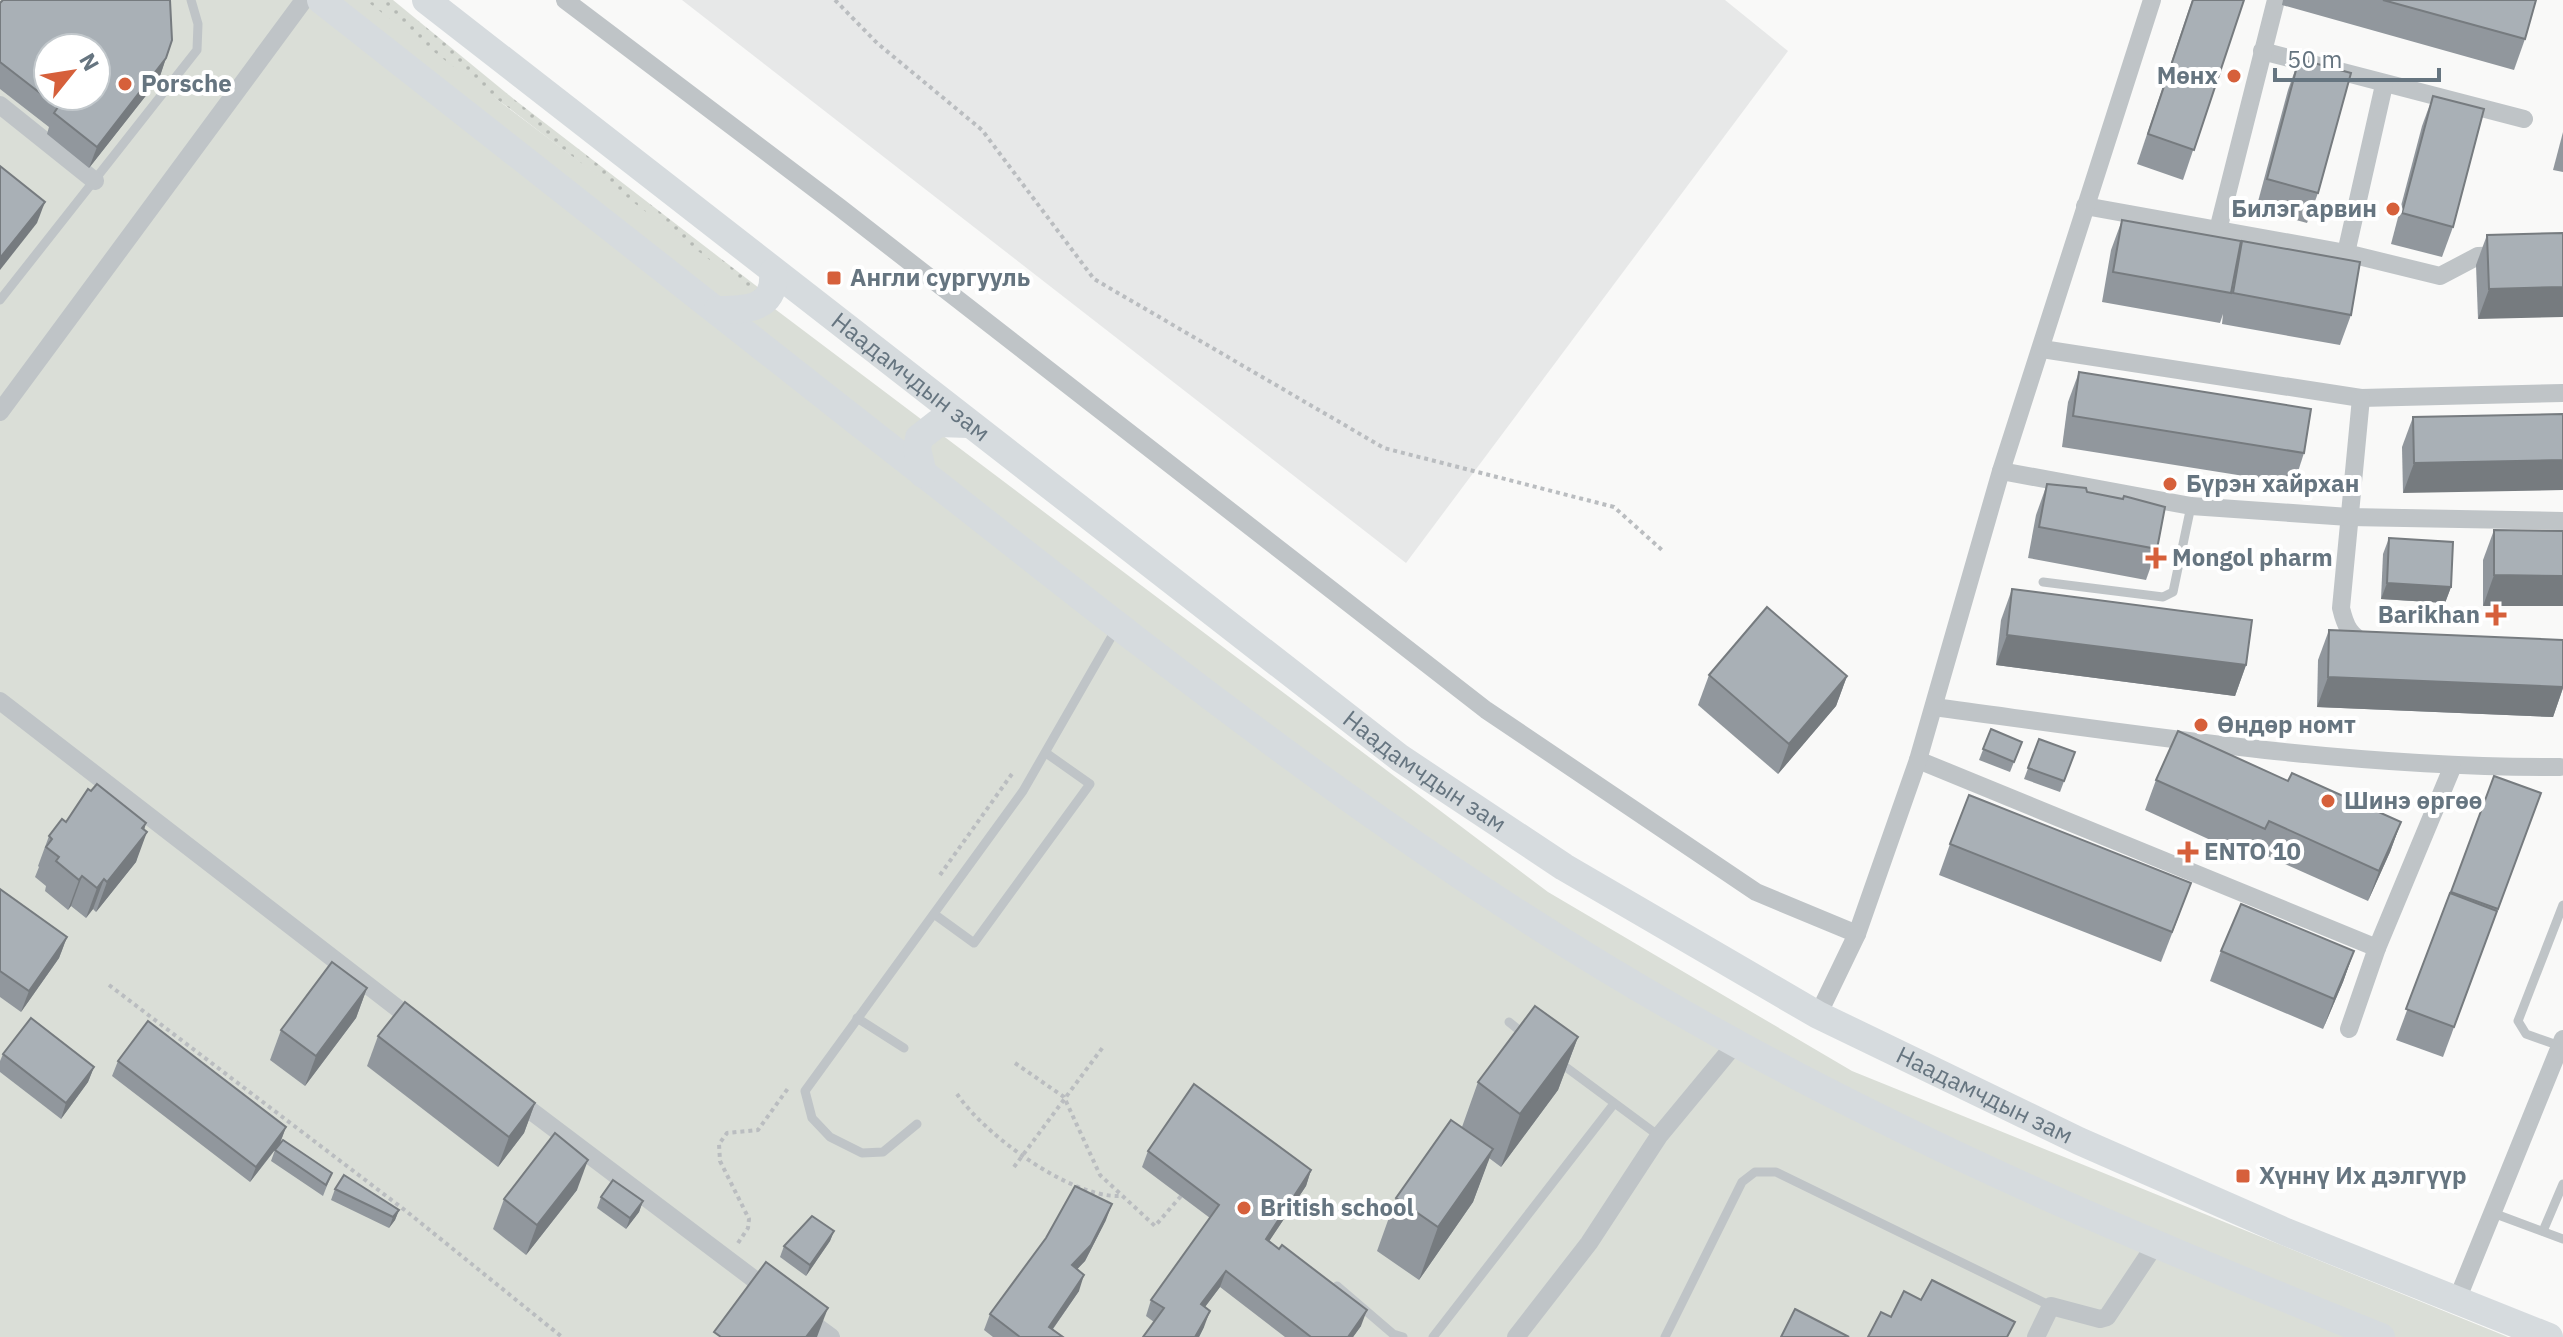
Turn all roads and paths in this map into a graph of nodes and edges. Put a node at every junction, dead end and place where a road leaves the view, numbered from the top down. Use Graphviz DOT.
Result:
graph roads {
  1 [pos="191,0"];
  2 [pos="304,0"];
  3 [pos="321,0"];
  4 [pos="426,0"];
  5 [pos="565,0"];
  6 [pos="835,0"];
  7 [pos="2152,0"];
  8 [pos="2276,0"];
  9 [pos="2262,51"];
  10 [pos="2384,85"];
  11 [pos="0,105"];
  12 [pos="2524,119"];
  13 [pos="95,181"];
  14 [pos="2085,206"];
  15 [pos="2218,230"];
  16 [pos="2346,253"];
  17 [pos="2520,254"];
  18 [pos="773,272"];
  19 [pos="0,300"];
  20 [pos="718,310"];
  21 [pos="2042,349"];
  22 [pos="2563,393"];
  23 [pos="2361,398"];
  24 [pos="0,412"];
  25 [pos="969,424"];
  26 [pos="2001,471"];
  27 [pos="923,474"];
  28 [pos="2191,506"];
  29 [pos="2349,517"];
  30 [pos="2563,521"];
  31 [pos="1663,551"];
  32 [pos="2043,582"];
  33 [pos="1117,626"];
  34 [pos="2391,645"];
  35 [pos="0,701"];
  36 [pos="1934,707"];
  37 [pos="1046,753"];
  38 [pos="1918,760"];
  39 [pos="2560,767"];
  40 [pos="2452,768"];
  41 [pos="2563,905"];
  42 [pos="934,914"];
  43 [pos="1857,934"];
  44 [pos="2377,948"];
  45 [pos="109,985"];
  46 [pos="1818,1015"];
  47 [pos="857,1018"];
  48 [pos="1509,1022"];
  49 [pos="2349,1029"];
  50 [pos="438,1040"];
  51 [pos="1532,1040"];
  52 [pos="2562,1042"];
  53 [pos="1736,1043"];
  54 [pos="1103,1047"];
  55 [pos="904,1048"];
  56 [pos="1555,1059"];
  57 [pos="1015,1063"];
  58 [pos="501,1088"];
  59 [pos="957,1094"];
  60 [pos="1064,1097"];
  61 [pos="1613,1105"];
  62 [pos="917,1124"];
  63 [pos="1659,1136"];
  64 [pos="1023,1155"];
  65 [pos="1014,1167"];
  66 [pos="2563,1184"];
  67 [pos="1122,1196"];
  68 [pos="1181,1196"];
  69 [pos="2493,1213"];
  70 [pos="2543,1231"];
  71 [pos="2563,1239"];
  72 [pos="2155,1245"];
  73 [pos="1337,1286"];
  74 [pos="2457,1300"];
  75 [pos="2051,1306"];
  76 [pos="1396,1336"];
  77 [pos="562,1337"];
  78 [pos="831,1337"];
  79 [pos="1433,1337"];
  80 [pos="1516,1337"];
  81 [pos="1665,1337"];
  82 [pos="2036,1337"];
  83 [pos="2381,1337"];
  84 [pos="2549,1337"];
  1 -- 13 [label="lane"];
  2 -- 24 [label="street"];
  3 -- 20 [label="highway"];
  4 -- 18 [label="highway, Наадамчдын зам"];
  5 -- 43 [label="street"];
  6 -- 31 [label="path"];
  7 -- 14 [label="street"];
  8 -- 9 [label="street"];
  9 -- 10 [label="street"];
  9 -- 15 [label="street"];
  10 -- 12 [label="street"];
  10 -- 16 [label="street"];
  11 -- 13 [label="street"];
  13 -- 19 [label="lane"];
  14 -- 15 [label="street"];
  14 -- 21 [label="street"];
  15 -- 16 [label="street"];
  16 -- 17 [label="street"];
  18 -- 20 [label="highway"];
  18 -- 25 [label="highway, Наадамчдын зам"];
  20 -- 27 [label="highway"];
  21 -- 23 [label="street"];
  21 -- 26 [label="street"];
  22 -- 23 [label="street"];
  23 -- 29 [label="street"];
  25 -- 27 [label="highway"];
  25 -- 46 [label="highway, Наадамчдын зам"];
  26 -- 28 [label="street"];
  26 -- 36 [label="street"];
  27 -- 33 [label="highway"];
  28 -- 29 [label="street"];
  28 -- 32 [label="lane"];
  29 -- 30 [label="street"];
  29 -- 34 [label="street"];
  33 -- 37 [label="lane"];
  33 -- 53 [label="highway"];
  35 -- 50 [label="street"];
  36 -- 38 [label="street"];
  36 -- 40 [label="street"];
  37 -- 42 [label="lane"];
  37 -- 42 [label="lane"];
  38 -- 43 [label="street"];
  38 -- 44 [label="street"];
  39 -- 40 [label="street"];
  40 -- 44 [label="street"];
  41 -- 52 [label="lane"];
  42 -- 47 [label="lane"];
  43 -- 46 [label="street"];
  44 -- 49 [label="street"];
  45 -- 77 [label="path"];
  46 -- 74 [label="highway, Наадамчдын зам"];
  47 -- 55 [label="lane"];
  47 -- 62 [label="lane"];
  48 -- 51 [label="lane"];
  52 -- 69 [label="street"];
  53 -- 63 [label="street"];
  53 -- 72 [label="highway"];
  54 -- 60 [label="path"];
  56 -- 61 [label="lane"];
  57 -- 60 [label="path"];
  58 -- 78 [label="street"];
  59 -- 64 [label="path"];
  60 -- 64 [label="path"];
  60 -- 67 [label="path"];
  61 -- 63 [label="lane"];
  61 -- 79 [label="lane"];
  63 -- 80 [label="street"];
  64 -- 65 [label="path"];
  64 -- 67 [label="path"];
  66 -- 70 [label="lane"];
  67 -- 68 [label="path"];
  69 -- 70 [label="lane"];
  69 -- 74 [label="street"];
  70 -- 71 [label="lane"];
  72 -- 75 [label="street"];
  72 -- 83 [label="highway"];
  73 -- 76 [label="lane"];
  74 -- 84 [label="highway, Наадамчдын зам"];
  75 -- 81 [label="lane"];
  75 -- 82 [label="street"];
}
